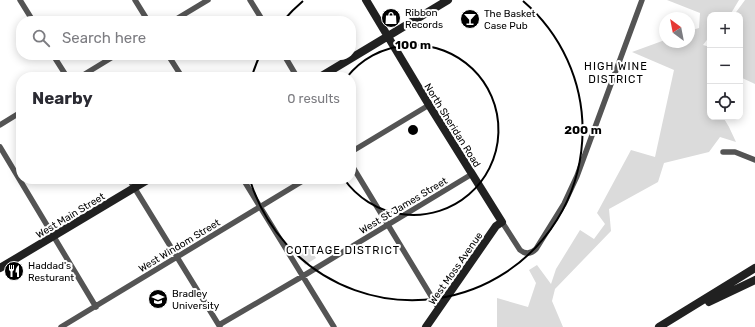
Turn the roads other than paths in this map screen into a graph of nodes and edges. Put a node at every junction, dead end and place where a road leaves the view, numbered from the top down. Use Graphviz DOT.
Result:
graph roads {
  1 [pos="20,0"];
  2 [pos="134,0"];
  3 [pos="208,0"];
  4 [pos="250,0"];
  5 [pos="366,0"];
  6 [pos="448,0"];
  7 [pos="642,0"];
  8 [pos="30,16"];
  9 [pos="145,16"];
  10 [pos="181,16"];
  11 [pos="260,16"];
  12 [pos="388,36"];
  13 [pos="356,55"];
  14 [pos="56,60"];
  15 [pos="108,60"];
  16 [pos="171,60"];
  17 [pos="287,60"];
  18 [pos="348,60"];
  19 [pos="64,72"];
  20 [pos="88,72"];
  21 [pos="179,72"];
  22 [pos="294,72"];
  23 [pos="328,72"];
  24 [pos="429,105"];
  25 [pos="16,115"];
  26 [pos="0,125"];
  27 [pos="0,147"];
  28 [pos="356,149"];
  29 [pos="723,152"];
  30 [pos="755,160"];
  31 [pos="356,172"];
  32 [pos="16,174"];
  33 [pos="472,174"];
  34 [pos="22,184"];
  35 [pos="132,184"];
  36 [pos="141,184"];
  37 [pos="246,184"];
  38 [pos="297,184"];
  39 [pos="135,188"];
  40 [pos="260,206"];
  41 [pos="502,222"];
  42 [pos="387,225"];
  43 [pos="53,236"];
  44 [pos="177,257"];
  45 [pos="0,268"];
  46 [pos="755,268"];
  47 [pos="303,276"];
  48 [pos="755,280"];
  49 [pos="96,306"];
  50 [pos="439,309"];
  51 [pos="679,314"];
  52 [pos="220,326"];
  53 [pos="61,327"];
  54 [pos="334,327"];
  55 [pos="426,327"];
  56 [pos="659,327"];
  1 -- 8 [label="street"];
  2 -- 9 [label="street"];
  3 -- 10 [label="street"];
  4 -- 11 [label="street"];
  5 -- 12 [label="main road, North Sheridan Road"];
  6 -- 12 [label="main road"];
  7 -- 41 [label="street, North Sheridan Road"];
  12 -- 13 [label="main road"];
  12 -- 24 [label="main road, North Sheridan Road"];
  14 -- 19 [label="street"];
  15 -- 20 [label="street"];
  16 -- 21 [label="street"];
  17 -- 22 [label="street"];
  18 -- 23 [label="main road"];
  24 -- 28 [label="street"];
  24 -- 33 [label="main road, North Sheridan Road"];
  25 -- 26 [label="street"];
  27 -- 32 [label="street"];
  29 -- 30 [label="street"];
  31 -- 42 [label="street"];
  33 -- 41 [label="main road, North Sheridan Road"];
  33 -- 42 [label="street, West St James Street"];
  34 -- 43 [label="street"];
  35 -- 39 [label="street"];
  36 -- 39 [label="main road, West Main Street"];
  37 -- 40 [label="street"];
  38 -- 40 [label="street, West Windom Street"];
  39 -- 43 [label="main road, West Main Street"];
  39 -- 44 [label="street"];
  40 -- 44 [label="street, West Windom Street"];
  40 -- 47 [label="street"];
  41 -- 50 [label="main road, West Moss Avenue"];
  42 -- 47 [label="street, West St James Street"];
  42 -- 50 [label="street"];
  43 -- 45 [label="main road, West Main Street"];
  43 -- 49 [label="street"];
  44 -- 49 [label="street, West Windom Street"];
  44 -- 52 [label="street"];
  46 -- 51 [label="main road"];
  47 -- 52 [label="street, West St James Street"];
  47 -- 54 [label="street"];
  48 -- 51 [label="main road"];
  49 -- 53 [label="street, West Windom Street"];
  50 -- 55 [label="main road, West Moss Avenue"];
  51 -- 56 [label="main road"];
}
